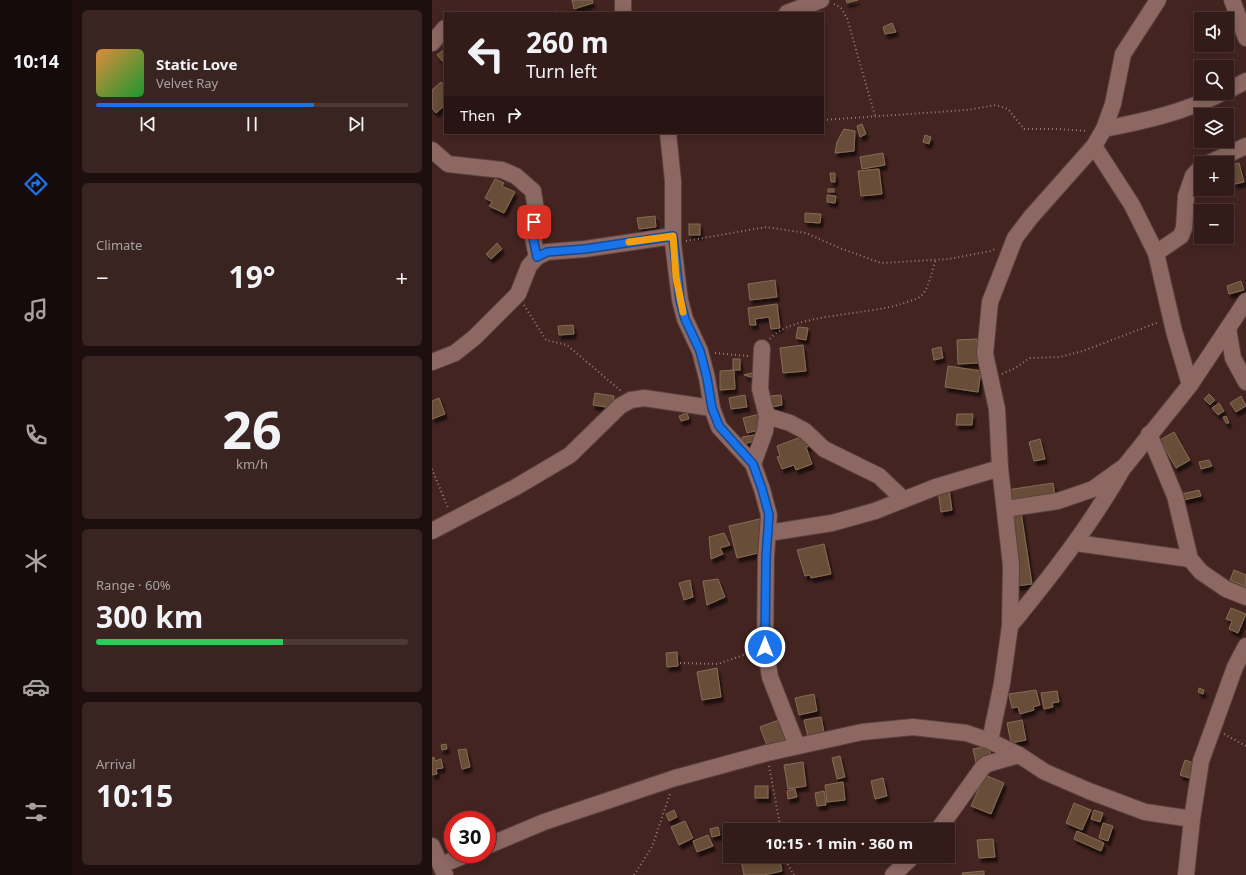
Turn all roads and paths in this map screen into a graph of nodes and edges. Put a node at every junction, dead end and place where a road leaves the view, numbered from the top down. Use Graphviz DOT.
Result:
graph roads {
  1 [pos="623,0"];
  2 [pos="1158,0"];
  3 [pos="1232,0"];
  4 [pos="826,1"];
  5 [pos="623,12"];
  6 [pos="790,12"];
  7 [pos="444,29"];
  8 [pos="1246,38"];
  9 [pos="432,43"];
  10 [pos="1246,81"];
  11 [pos="1234,87"];
  12 [pos="1208,100"];
  13 [pos="876,116"];
  14 [pos="824,120"];
  15 [pos="1104,129"];
  16 [pos="668,134"];
  17 [pos="1094,146"];
  18 [pos="1246,146"];
  19 [pos="432,150"];
  20 [pos="1224,156"];
  21 [pos="1194,175"];
  22 [pos="1015,238"];
  23 [pos="673,239"];
  24 [pos="1156,253"];
  25 [pos="537,257"];
  26 [pos="936,259"];
  27 [pos="518,294"];
  28 [pos="1246,301"];
  29 [pos="1171,318"];
  30 [pos="1228,328"];
  31 [pos="762,348"];
  32 [pos="700,351"];
  33 [pos="432,362"];
  34 [pos="990,380"];
  35 [pos="1246,382"];
  36 [pos="1190,385"];
  37 [pos="631,400"];
  38 [pos="712,408"];
  39 [pos="767,416"];
  40 [pos="1149,434"];
  41 [pos="753,464"];
  42 [pos="1125,466"];
  43 [pos="1000,468"];
  44 [pos="432,469"];
  45 [pos="903,499"];
  46 [pos="1005,509"];
  47 [pos="453,520"];
  48 [pos="432,531"];
  49 [pos="768,533"];
  50 [pos="1076,543"];
  51 [pos="1190,559"];
  52 [pos="1246,596"];
  53 [pos="1010,626"];
  54 [pos="1246,646"];
  55 [pos="765,647"];
  56 [pos="680,663"];
  57 [pos="1212,728"];
  58 [pos="990,741"];
  59 [pos="797,746"];
  60 [pos="1246,746"];
  61 [pos="767,753"];
  62 [pos="1019,755"];
  63 [pos="675,778"];
  64 [pos="1192,819"];
  65 [pos="780,823"];
  66 [pos="943,823"];
  67 [pos="496,842"];
  68 [pos="432,846"];
  69 [pos="454,863"];
  70 [pos="788,863"];
  71 [pos="906,863"];
  72 [pos="443,870"];
  73 [pos="634,875"];
  74 [pos="794,875"];
  75 [pos="893,875"];
  76 [pos="1186,875"];
  1 -- 5 [label="street"];
  2 -- 15 [label="street"];
  3 -- 8 [label="street"];
  4 -- 6 [label="street"];
  4 -- 13 [label="path"];
  7 -- 9 [label="street"];
  10 -- 11 [label="street"];
  12 -- 15 [label="street"];
  13 -- 14 [label="path"];
  13 -- 15 [label="path"];
  15 -- 17 [label="street"];
  16 -- 23 [label="street"];
  17 -- 22 [label="street"];
  17 -- 24 [label="street"];
  18 -- 20 [label="street"];
  19 -- 25 [label="street"];
  21 -- 24 [label="street"];
  22 -- 26 [label="path"];
  22 -- 34 [label="street"];
  23 -- 25 [label="street"];
  23 -- 26 [label="path"];
  23 -- 32 [label="street"];
  24 -- 29 [label="street"];
  25 -- 27 [label="street"];
  26 -- 31 [label="path"];
  27 -- 33 [label="street"];
  27 -- 37 [label="path"];
  28 -- 30 [label="street"];
  29 -- 34 [label="path"];
  29 -- 36 [label="street"];
  30 -- 35 [label="street"];
  30 -- 36 [label="street"];
  31 -- 32 [label="path"];
  31 -- 39 [label="street"];
  32 -- 38 [label="street"];
  34 -- 43 [label="street"];
  36 -- 40 [label="street"];
  37 -- 38 [label="street"];
  37 -- 47 [label="street"];
  38 -- 41 [label="street"];
  39 -- 41 [label="street"];
  39 -- 45 [label="street"];
  40 -- 42 [label="street"];
  40 -- 51 [label="street"];
  41 -- 49 [label="street"];
  42 -- 46 [label="street"];
  42 -- 50 [label="street"];
  43 -- 45 [label="street"];
  43 -- 46 [label="street"];
  44 -- 47 [label="path"];
  45 -- 49 [label="street"];
  46 -- 53 [label="street"];
  47 -- 48 [label="street"];
  49 -- 55 [label="street"];
  50 -- 51 [label="street"];
  50 -- 53 [label="street"];
  51 -- 52 [label="street"];
  53 -- 58 [label="street"];
  54 -- 57 [label="street"];
  55 -- 56 [label="path"];
  55 -- 59 [label="street"];
  57 -- 60 [label="path"];
  57 -- 64 [label="street"];
  58 -- 59 [label="street"];
  58 -- 62 [label="street"];
  59 -- 61 [label="street"];
  61 -- 63 [label="street"];
  61 -- 65 [label="path"];
  62 -- 64 [label="street"];
  62 -- 66 [label="street"];
  63 -- 67 [label="street"];
  63 -- 73 [label="path"];
  64 -- 76 [label="street"];
  68 -- 72 [label="street"];
  69 -- 72 [label="street"];
  70 -- 74 [label="path"];
  71 -- 75 [label="street"];
}
